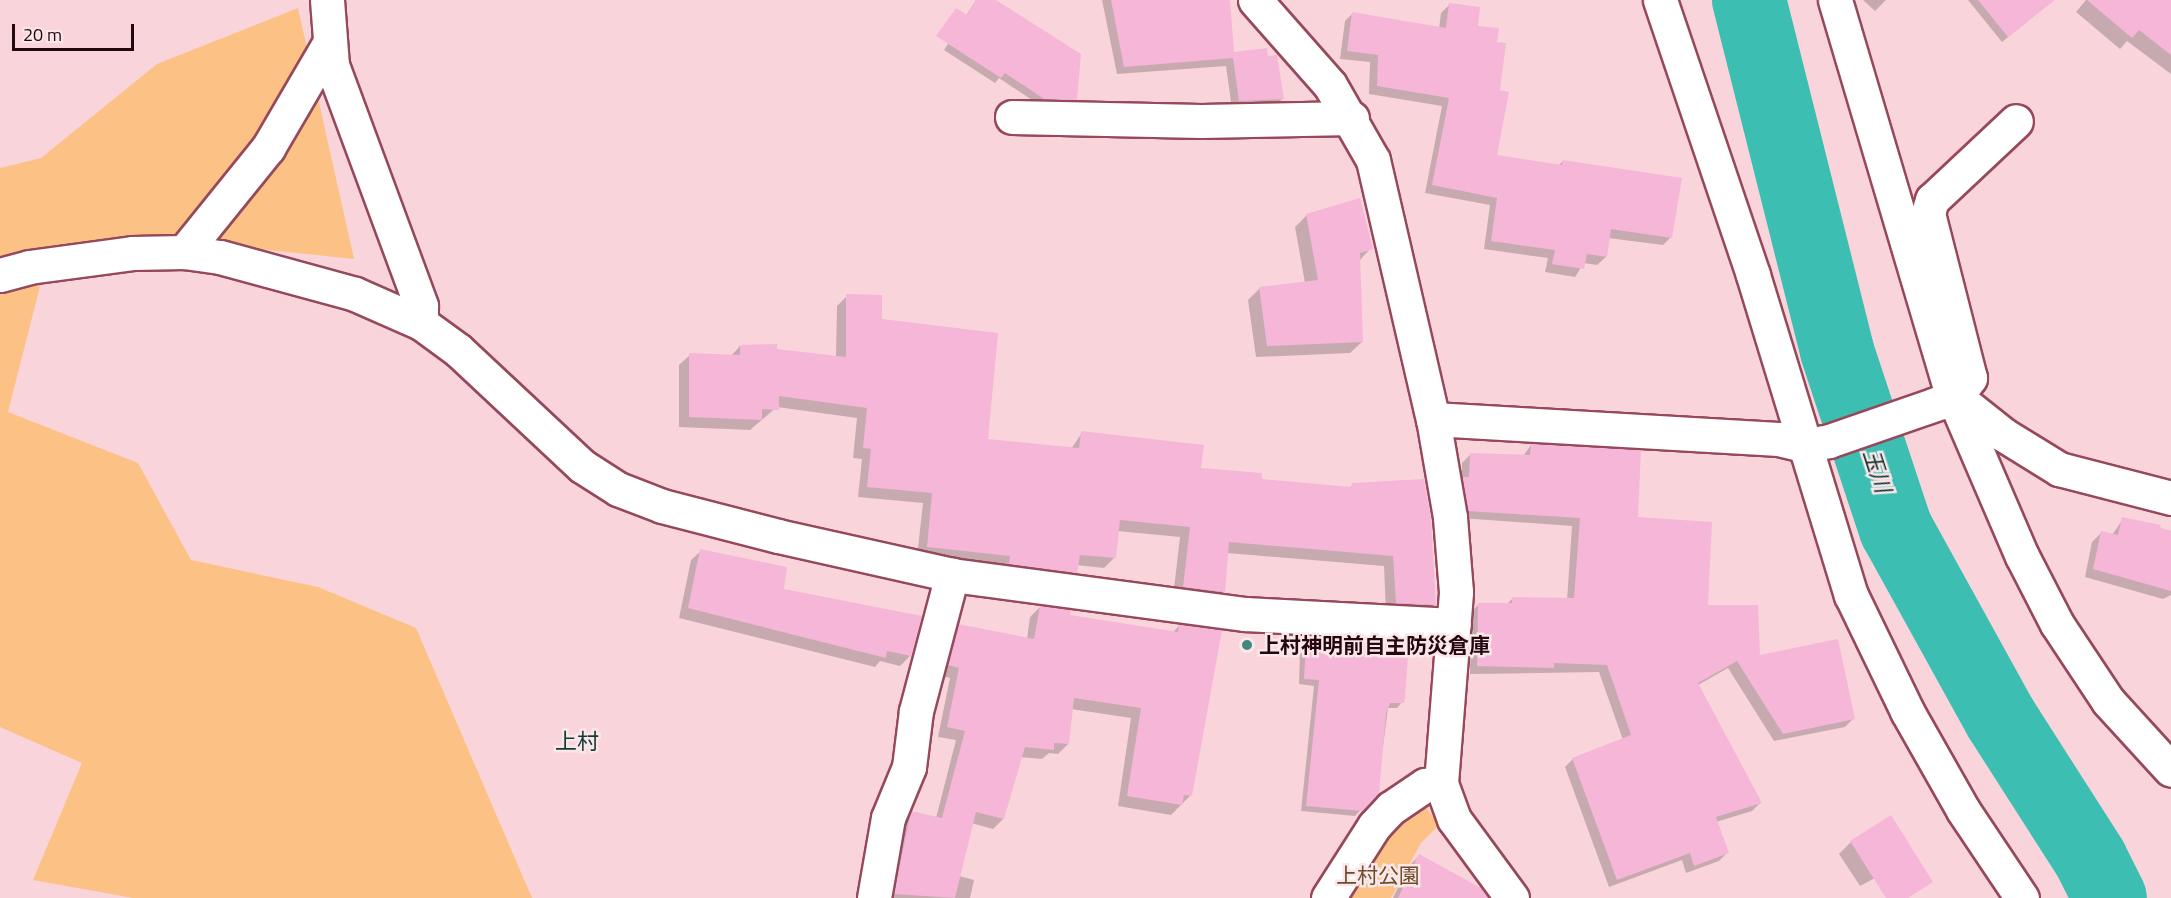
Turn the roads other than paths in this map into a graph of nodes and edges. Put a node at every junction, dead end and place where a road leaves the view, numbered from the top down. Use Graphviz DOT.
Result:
graph roads {
  1 [pos="327,0"];
  2 [pos="1255,0"];
  3 [pos="1660,0"];
  4 [pos="1835,0"];
  5 [pos="327,47"];
  6 [pos="1012,117"];
  7 [pos="1352,118"];
  8 [pos="2016,121"];
  9 [pos="184,252"];
  10 [pos="0,275"];
  11 [pos="420,323"];
  12 [pos="1947,400"];
  13 [pos="1433,419"];
  14 [pos="1817,443"];
  15 [pos="2171,498"];
  16 [pos="952,575"];
  17 [pos="1454,625"];
  18 [pos="2171,770"];
  19 [pos="1441,783"];
  20 [pos="874,898"];
  21 [pos="1328,898"];
  22 [pos="1512,898"];
  23 [pos="2022,898"];
  1 -- 5 [label="street"];
  2 -- 7 [label="street"];
  3 -- 14 [label="street"];
  4 -- 12 [label="street"];
  5 -- 9 [label="street"];
  5 -- 11 [label="street"];
  6 -- 7 [label="street"];
  7 -- 13 [label="street"];
  8 -- 12 [label="street"];
  9 -- 10 [label="street"];
  9 -- 11 [label="street"];
  11 -- 16 [label="street"];
  12 -- 14 [label="street"];
  12 -- 15 [label="street"];
  12 -- 18 [label="street"];
  13 -- 14 [label="street"];
  13 -- 17 [label="street"];
  14 -- 23 [label="street"];
  16 -- 17 [label="street"];
  16 -- 20 [label="street"];
  17 -- 19 [label="street"];
  19 -- 21 [label="street"];
  19 -- 22 [label="street"];
}
